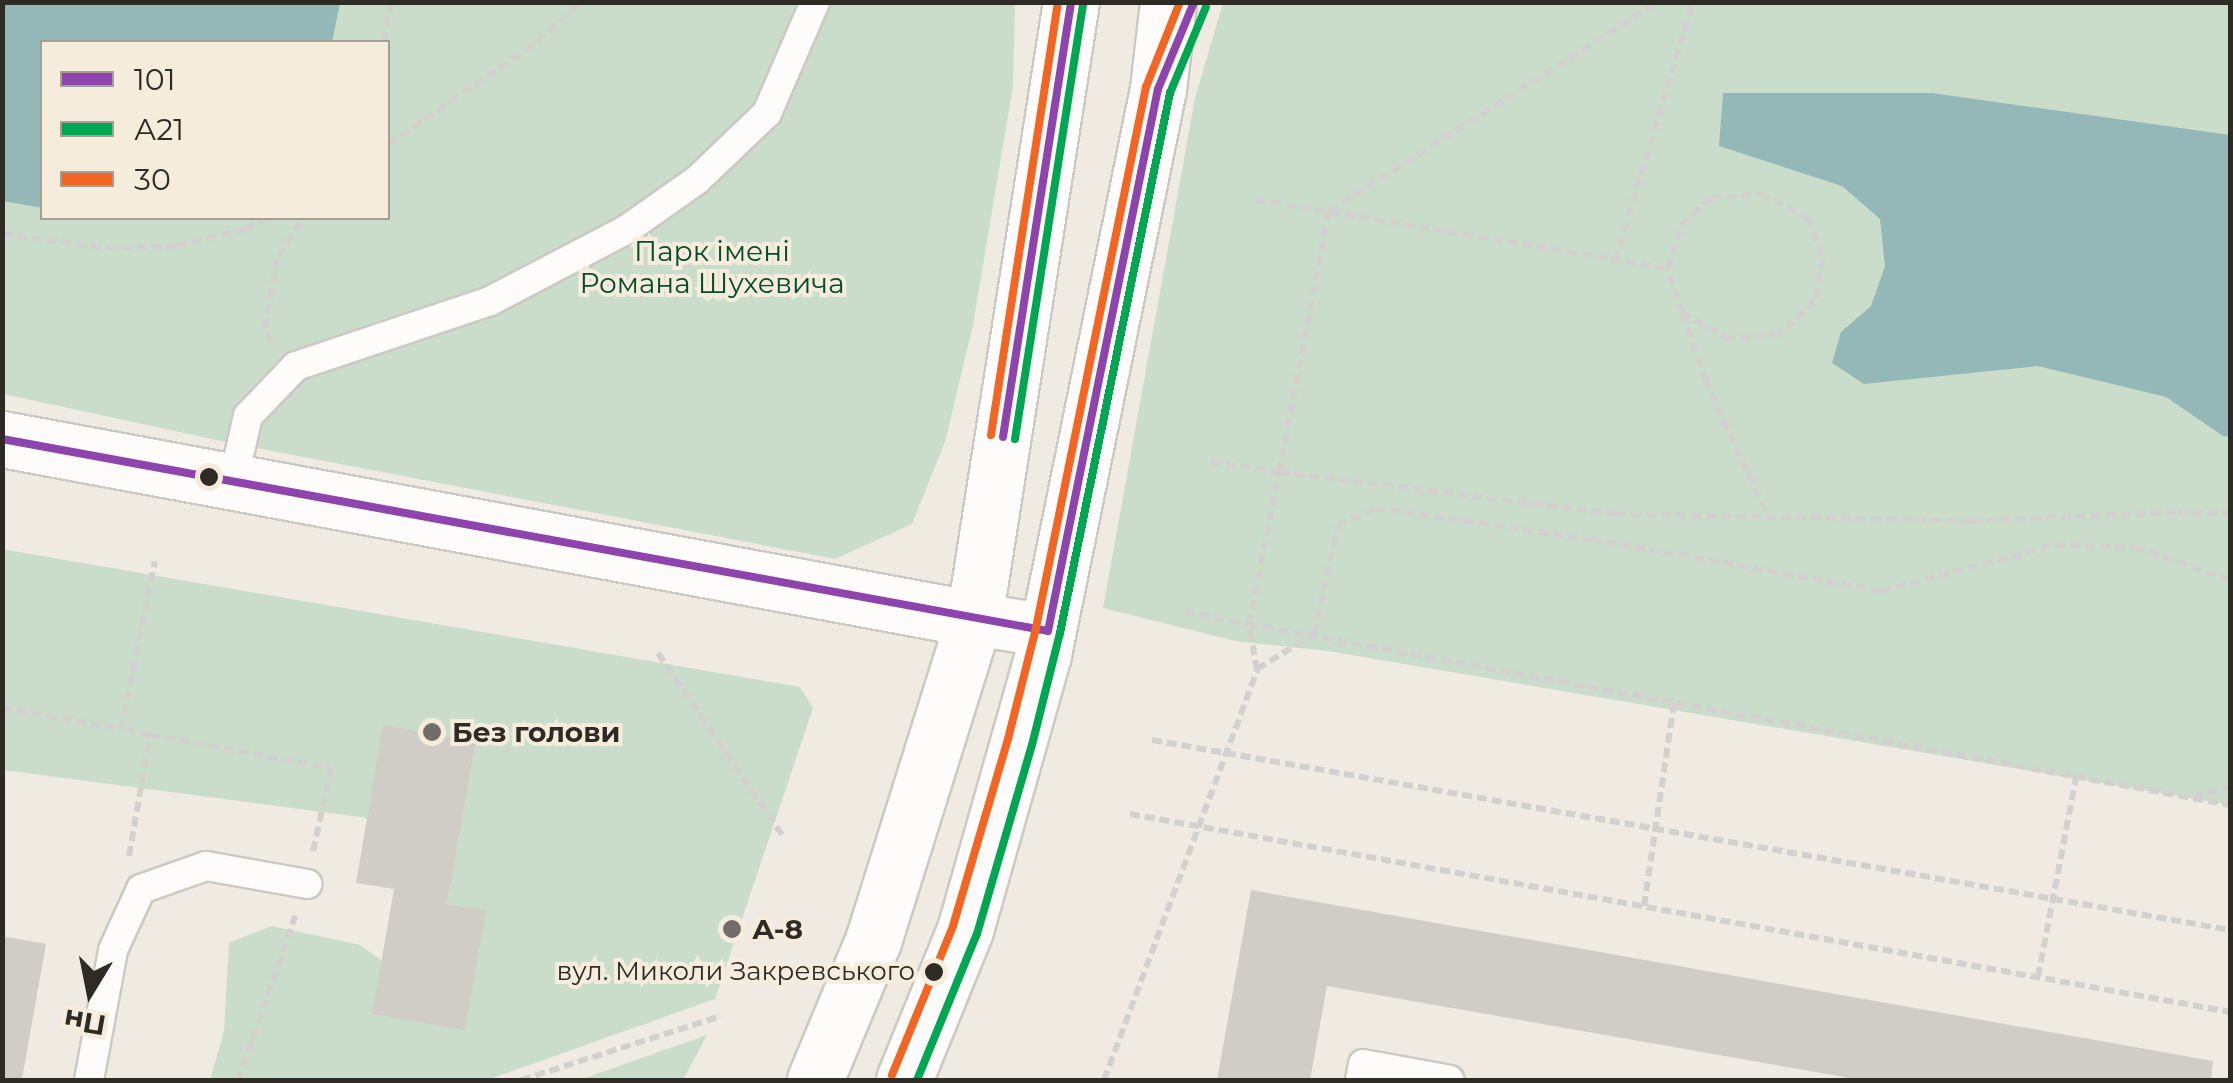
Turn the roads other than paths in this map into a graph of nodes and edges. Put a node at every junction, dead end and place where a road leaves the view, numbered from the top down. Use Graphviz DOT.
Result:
graph roads {
  1 [pos="815,2"];
  2 [pos="1168,2"];
  3 [pos="1194,2"];
  4 [pos="1064,19"];
  5 [pos="1158,90"];
  6 [pos="2,439"];
  7 [pos="233,481"];
  8 [pos="974,619"];
  9 [pos="1048,630"];
  10 [pos="307,884"];
  11 [pos="89,1080"];
  12 [pos="814,1080"];
  13 [pos="904,1080"];
  14 [pos="1360,1080"];
  15 [pos="1450,1080"];
  1 -- 7 [label="lane"];
  2 -- 5 [label="main road"];
  3 -- 5 [label="main road"];
  4 -- 8 [label="main road"];
  5 -- 9 [label="main road"];
  6 -- 7 [label="main road"];
  7 -- 8 [label="main road"];
  8 -- 9 [label="street"];
  8 -- 12 [label="main road"];
  9 -- 13 [label="main road"];
  10 -- 11 [label="lane"];
  14 -- 15 [label="lane"];
}
